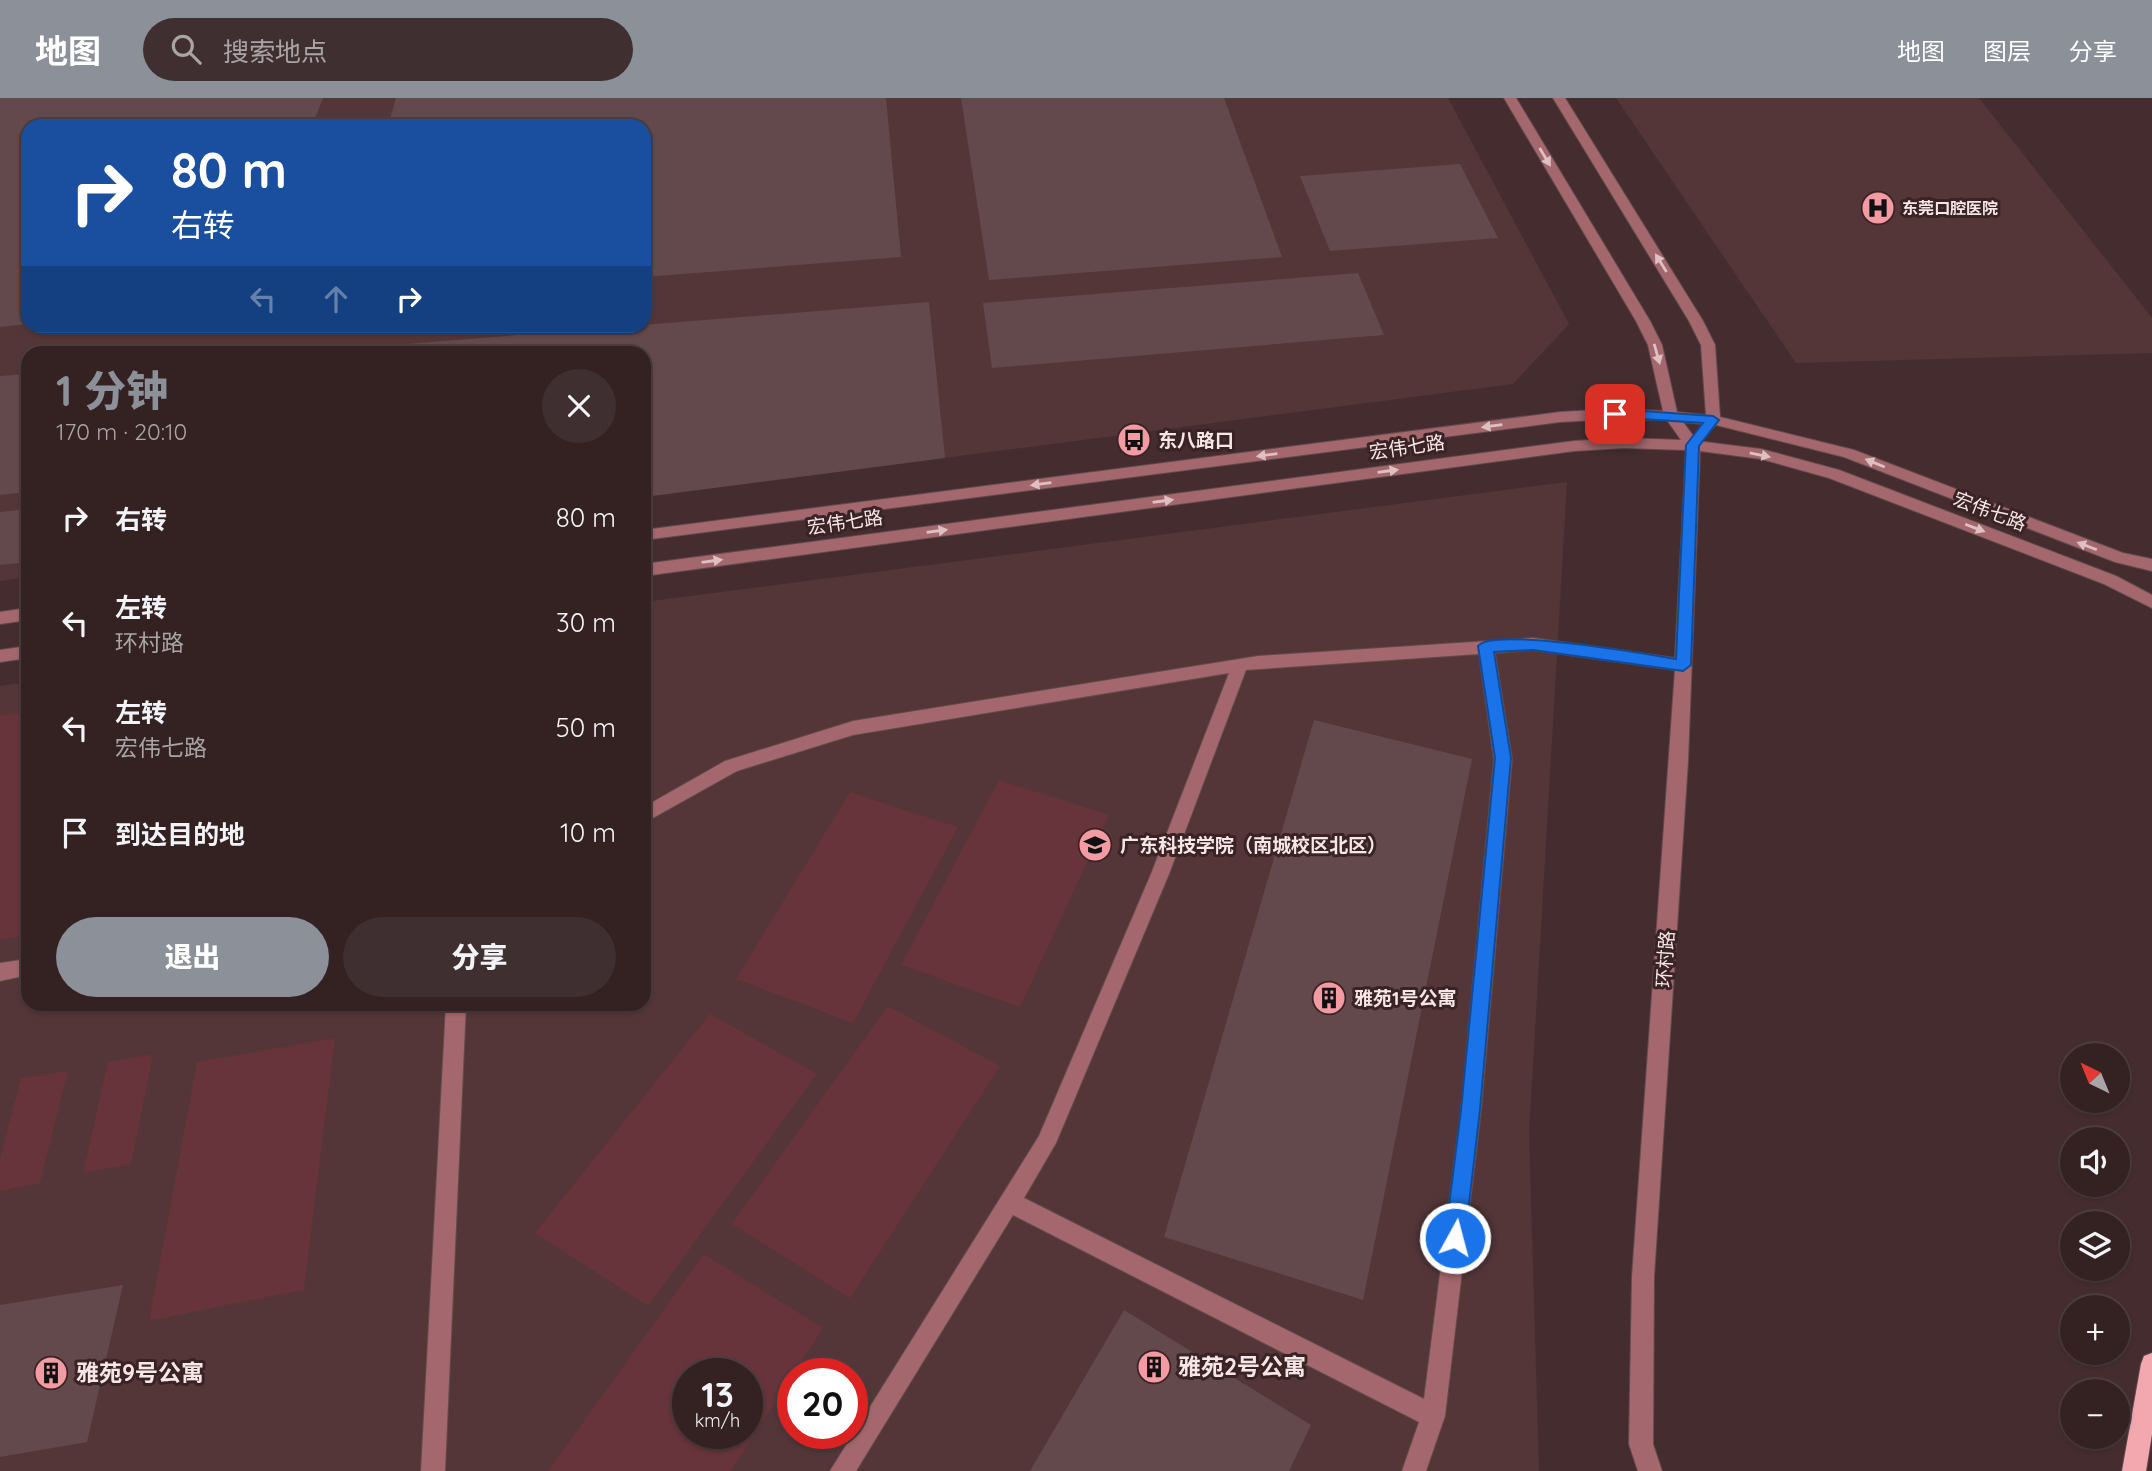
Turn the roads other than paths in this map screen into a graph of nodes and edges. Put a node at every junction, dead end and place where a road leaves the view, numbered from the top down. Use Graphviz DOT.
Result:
graph roads {
  1 [pos="1510,98"];
  2 [pos="1559,98"];
  3 [pos="1671,416"];
  4 [pos="1713,420"];
  5 [pos="1693,445"];
  6 [pos="651,534"];
  7 [pos="2152,565"];
  8 [pos="651,569"];
  9 [pos="2152,602"];
  10 [pos="21,615"];
  11 [pos="0,618"];
  12 [pos="1486,646"];
  13 [pos="21,653"];
  14 [pos="0,656"];
  15 [pos="1240,665"];
  16 [pos="1683,665"];
  17 [pos="651,812"];
  18 [pos="21,968"];
  19 [pos="0,972"];
  20 [pos="456,1011"];
  21 [pos="1009,1202"];
  22 [pos="2152,1364"];
  23 [pos="1433,1416"];
  24 [pos="433,1471"];
  25 [pos="842,1471"];
  26 [pos="1414,1471"];
  27 [pos="1650,1471"];
  28 [pos="2134,1471"];
  1 -- 3 [label="street, one-way"];
  4 -- 2 [label="street, one-way"];
  3 -- 4 [label="street, 宏伟七路"];
  3 -- 5 [label="street"];
  3 -- 6 [label="street, 宏伟七路, one-way"];
  4 -- 5 [label="street"];
  7 -- 4 [label="street, 宏伟七路, one-way"];
  8 -- 5 [label="street, 宏伟七路, one-way"];
  5 -- 9 [label="street, 宏伟七路, one-way"];
  5 -- 16 [label="street, 环村路"];
  10 -- 11 [label="street"];
  12 -- 15 [label="street"];
  12 -- 16 [label="street"];
  12 -- 23 [label="street"];
  13 -- 14 [label="street"];
  15 -- 17 [label="street"];
  15 -- 21 [label="street"];
  16 -- 27 [label="street, 环村路"];
  18 -- 19 [label="street"];
  20 -- 24 [label="street"];
  21 -- 23 [label="street"];
  21 -- 25 [label="street"];
  22 -- 28 [label="main road"];
  23 -- 26 [label="street"];
}
